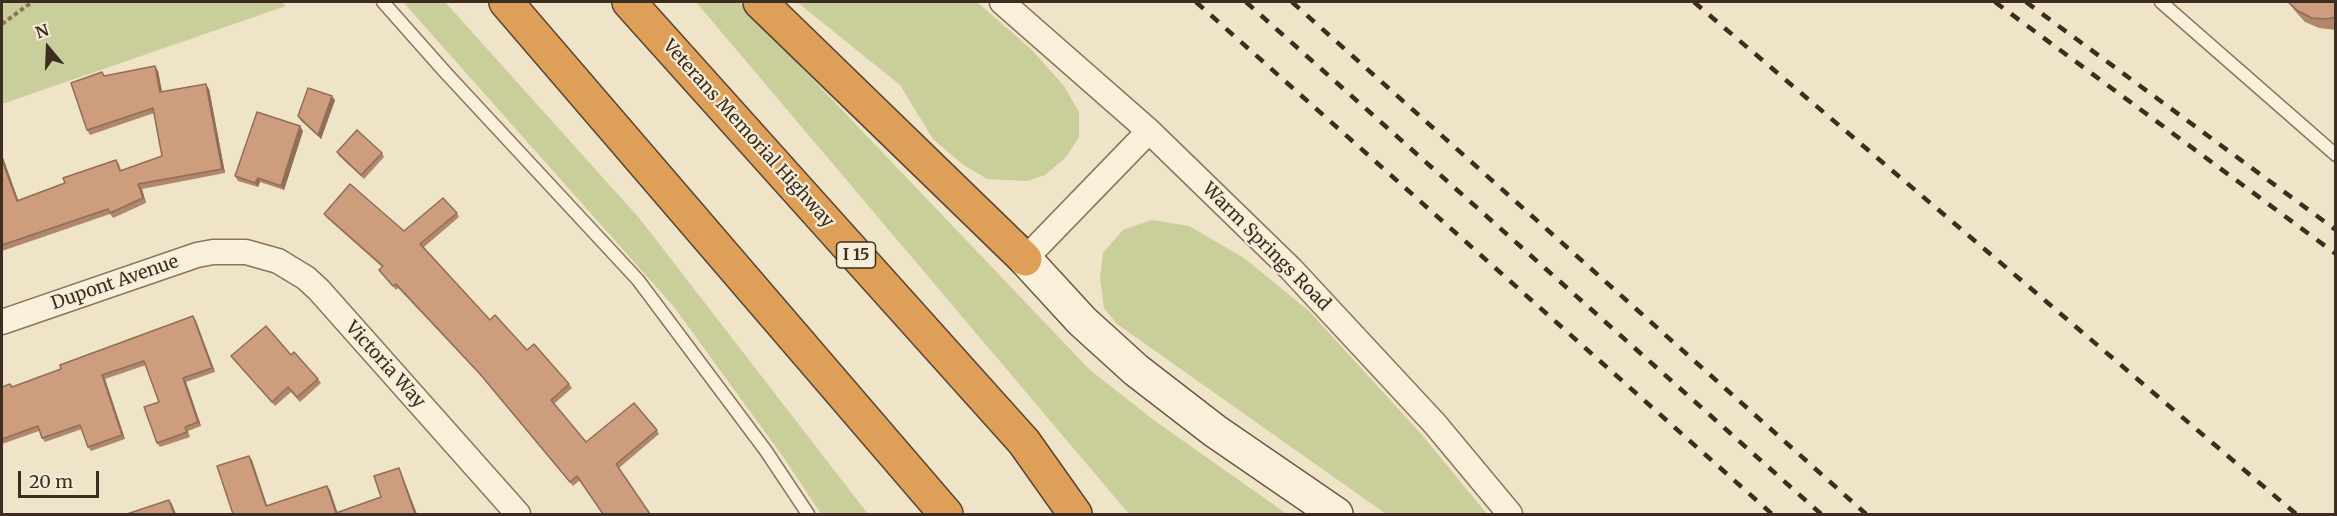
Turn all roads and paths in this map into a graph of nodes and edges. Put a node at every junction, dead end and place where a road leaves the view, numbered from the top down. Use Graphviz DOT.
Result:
graph roads {
  1 [pos="32,2"];
  2 [pos="383,2"];
  3 [pos="506,2"];
  4 [pos="629,2"];
  5 [pos="760,2"];
  6 [pos="1002,2"];
  7 [pos="2161,2"];
  8 [pos="2,24"];
  9 [pos="1149,131"];
  10 [pos="2336,155"];
  11 [pos="230,251"];
  12 [pos="1025,260"];
  13 [pos="2,322"];
  14 [pos="893,450"];
  15 [pos="518,514"];
  16 [pos="808,514"];
  17 [pos="925,514"];
  18 [pos="946,514"];
  19 [pos="1075,514"];
  20 [pos="1335,514"];
  21 [pos="1510,514"];
  1 -- 8 [label="path"];
  2 -- 16 [label="lane"];
  3 -- 14 [label="highway"];
  4 -- 19 [label="highway, Veterans Memorial Highway / I 15"];
  5 -- 12 [label="highway"];
  6 -- 9 [label="street, Warm Springs Road"];
  7 -- 10 [label="lane"];
  9 -- 12 [label="street"];
  9 -- 21 [label="street, Warm Springs Road"];
  11 -- 13 [label="street, Dupont Avenue"];
  11 -- 15 [label="street, Victoria Way"];
  12 -- 20 [label="main road"];
  14 -- 17 [label="highway"];
  14 -- 18 [label="highway"];
}
